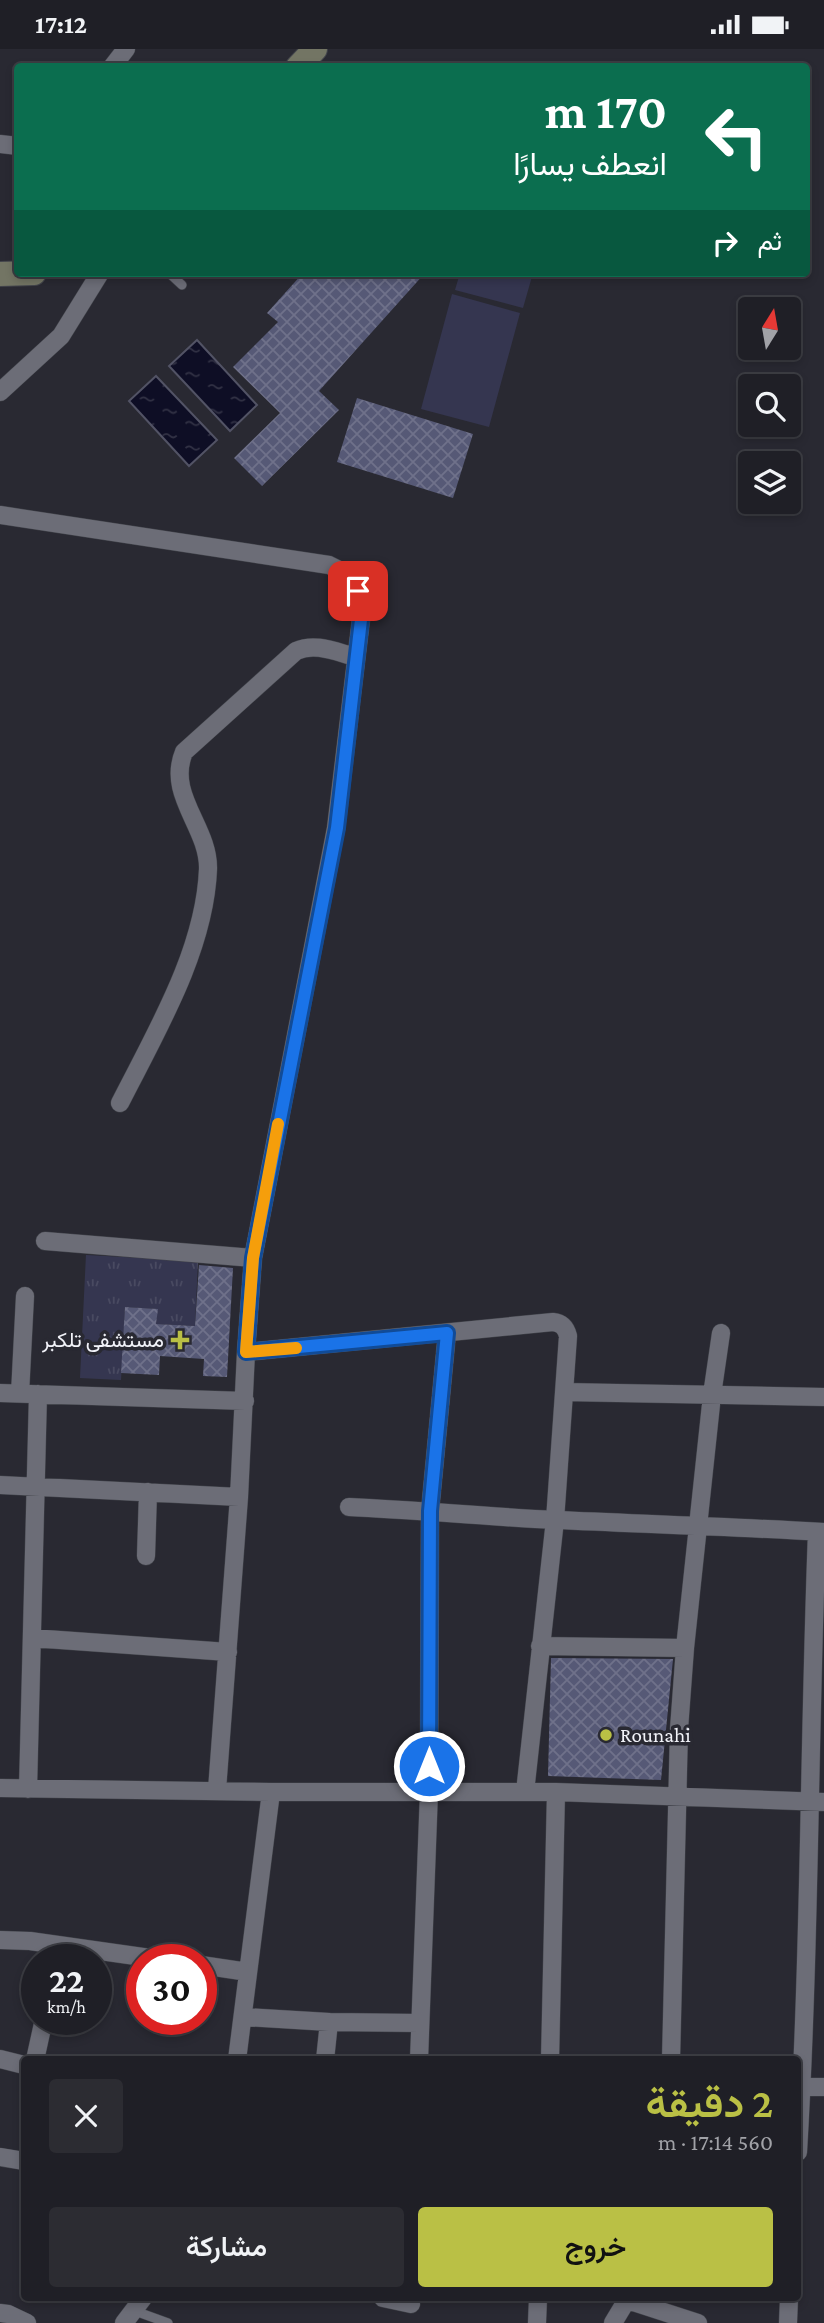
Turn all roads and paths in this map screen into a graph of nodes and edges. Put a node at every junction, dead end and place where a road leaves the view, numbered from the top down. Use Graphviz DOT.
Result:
graph roads {
  1 [pos="126,49"];
  2 [pos="315,49"];
  3 [pos="115,63"];
  4 [pos="302,63"];
  5 [pos="98,277"];
  6 [pos="173,277"];
  7 [pos="182,285"];
  8 [pos="0,392"];
  9 [pos="0,515"];
  10 [pos="356,657"];
  11 [pos="120,1103"];
  12 [pos="45,1241"];
  13 [pos="253,1258"];
  14 [pos="24,1296"];
  15 [pos="447,1333"];
  16 [pos="721,1333"];
  17 [pos="246,1352"];
  18 [pos="564,1392"];
  19 [pos="0,1393"];
  20 [pos="20,1394"];
  21 [pos="38,1394"];
  22 [pos="712,1395"];
  23 [pos="824,1397"];
  24 [pos="245,1401"];
  25 [pos="0,1485"];
  26 [pos="36,1488"];
  27 [pos="148,1492"];
  28 [pos="239,1497"];
  29 [pos="349,1507"];
  30 [pos="430,1511"];
  31 [pos="555,1520"];
  32 [pos="698,1525"];
  33 [pos="820,1532"];
  34 [pos="146,1556"];
  35 [pos="32,1638"];
  36 [pos="540,1646"];
  37 [pos="685,1649"];
  38 [pos="228,1652"];
  39 [pos="818,1678"];
  40 [pos="0,1788"];
  41 [pos="28,1789"];
  42 [pos="216,1790"];
  43 [pos="429,1791"];
  44 [pos="271,1792"];
  45 [pos="525,1792"];
  46 [pos="556,1792"];
  47 [pos="676,1796"];
  48 [pos="818,1801"];
  49 [pos="0,1940"];
  50 [pos="21,1945"];
  51 [pos="217,1967"];
  52 [pos="248,1972"];
  53 [pos="244,2017"];
  54 [pos="329,2022"];
  55 [pos="419,2023"];
  56 [pos="40,2035"];
  57 [pos="36,2056"];
  58 [pos="238,2056"];
  59 [pos="326,2056"];
  60 [pos="419,2056"];
  61 [pos="550,2056"];
  62 [pos="671,2056"];
  63 [pos="0,2059"];
  64 [pos="21,2064"];
  65 [pos="801,2071"];
  66 [pos="801,2087"];
  67 [pos="824,2087"];
  68 [pos="0,2157"];
  69 [pos="21,2160"];
  70 [pos="412,2301"];
  71 [pos="538,2301"];
  72 [pos="626,2301"];
  73 [pos="633,2301"];
  74 [pos="789,2301"];
  75 [pos="134,2310"];
  76 [pos="0,2313"];
  77 [pos="27,2323"];
  78 [pos="168,2323"];
  79 [pos="410,2323"];
  80 [pos="537,2323"];
  81 [pos="613,2323"];
  82 [pos="698,2323"];
  83 [pos="788,2323"];
  1 -- 3 [label="street"];
  2 -- 4 [label="main road"];
  5 -- 8 [label="street"];
  6 -- 7 [label="lane"];
  9 -- 10 [label="street"];
  10 -- 11 [label="street"];
  10 -- 13 [label="street"];
  12 -- 13 [label="street"];
  13 -- 17 [label="street"];
  14 -- 20 [label="street"];
  15 -- 17 [label="street"];
  15 -- 18 [label="street"];
  15 -- 30 [label="street"];
  16 -- 22 [label="street"];
  17 -- 24 [label="street"];
  18 -- 22 [label="street"];
  18 -- 31 [label="street"];
  19 -- 20 [label="street"];
  20 -- 21 [label="street"];
  21 -- 24 [label="street"];
  21 -- 26 [label="street"];
  22 -- 23 [label="street"];
  22 -- 32 [label="street"];
  24 -- 28 [label="street"];
  25 -- 26 [label="street"];
  26 -- 27 [label="street"];
  26 -- 35 [label="street"];
  27 -- 28 [label="street"];
  27 -- 34 [label="street"];
  28 -- 38 [label="street"];
  29 -- 30 [label="street"];
  30 -- 31 [label="street"];
  30 -- 43 [label="street"];
  31 -- 32 [label="street"];
  31 -- 36 [label="street"];
  32 -- 33 [label="street"];
  32 -- 37 [label="street"];
  33 -- 39 [label="street"];
  35 -- 38 [label="street"];
  35 -- 41 [label="street"];
  36 -- 37 [label="street"];
  36 -- 45 [label="street"];
  37 -- 47 [label="street"];
  38 -- 42 [label="street"];
  39 -- 48 [label="street"];
  40 -- 41 [label="street"];
  41 -- 42 [label="street"];
  42 -- 44 [label="street"];
  43 -- 44 [label="street"];
  43 -- 45 [label="street"];
  43 -- 55 [label="street"];
  44 -- 52 [label="street"];
  45 -- 46 [label="street"];
  46 -- 47 [label="street"];
  46 -- 61 [label="street"];
  47 -- 48 [label="street"];
  47 -- 62 [label="street"];
  48 -- 65 [label="street"];
  49 -- 50 [label="street"];
  51 -- 52 [label="street"];
  52 -- 53 [label="street"];
  53 -- 54 [label="street"];
  53 -- 58 [label="street"];
  54 -- 55 [label="street"];
  54 -- 59 [label="street"];
  55 -- 60 [label="street"];
  56 -- 57 [label="street"];
  63 -- 64 [label="street"];
  66 -- 67 [label="street"];
  68 -- 69 [label="street"];
  70 -- 79 [label="street"];
  71 -- 80 [label="street"];
  72 -- 81 [label="street"];
  73 -- 82 [label="street"];
  74 -- 83 [label="street"];
  75 -- 78 [label="lane"];
  76 -- 77 [label="street"];
}
